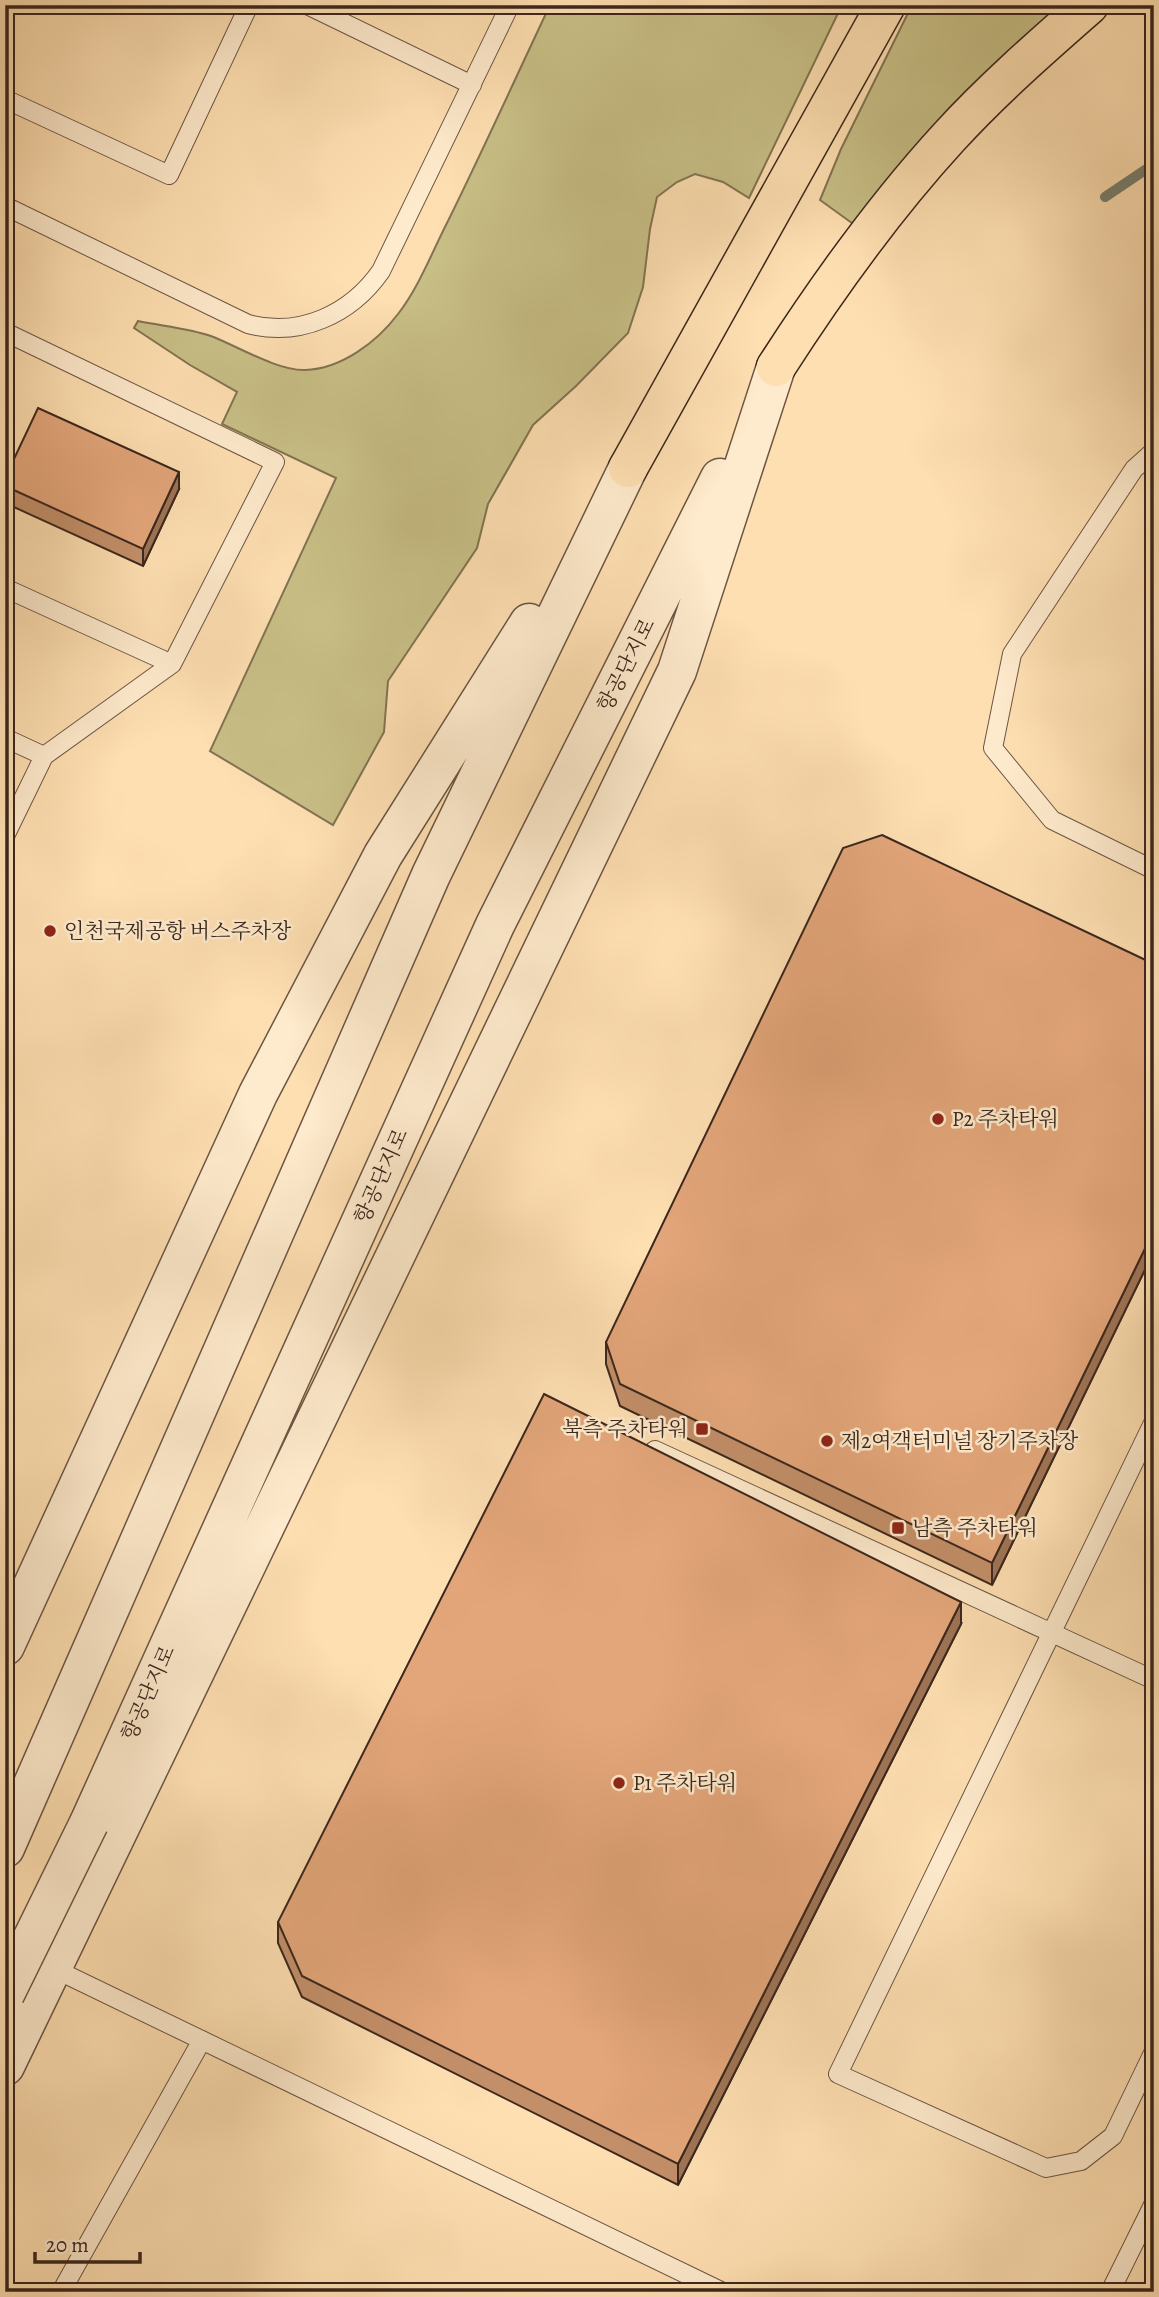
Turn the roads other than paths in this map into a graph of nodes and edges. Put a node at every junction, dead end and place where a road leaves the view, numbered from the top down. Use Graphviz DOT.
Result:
graph roads {
  1 [pos="249,5"];
  2 [pos="307,5"];
  3 [pos="510,5"];
  4 [pos="886,5"];
  5 [pos="1089,5"];
  6 [pos="472,85"];
  7 [pos="5,99"];
  8 [pos="5,206"];
  9 [pos="5,332"];
  10 [pos="776,367"];
  11 [pos="1154,451"];
  12 [pos="628,468"];
  13 [pos="5,588"];
  14 [pos="172,664"];
  15 [pos="5,738"];
  16 [pos="44,756"];
  17 [pos="5,836"];
  18 [pos="1154,870"];
  19 [pos="1154,1421"];
  20 [pos="640,1444"];
  21 [pos="1051,1633"];
  22 [pos="5,1646"];
  23 [pos="1154,1680"];
  24 [pos="5,1848"];
  25 [pos="5,1945"];
  26 [pos="51,1967"];
  27 [pos="5,1994"];
  28 [pos="202,2040"];
  29 [pos="1154,2051"];
  30 [pos="5,2066"];
  31 [pos="1154,2203"];
  32 [pos="61,2292"];
  33 [pos="723,2292"];
  34 [pos="1110,2292"];
  1 -- 7 [label="lane"];
  2 -- 6 [label="lane"];
  3 -- 6 [label="lane"];
  4 -- 12 [label="highway"];
  5 -- 10 [label="highway"];
  6 -- 8 [label="lane"];
  9 -- 14 [label="lane"];
  10 -- 26 [label="street"];
  10 -- 27 [label="street, 항공단지로, bridge"];
  11 -- 18 [label="lane"];
  12 -- 22 [label="street"];
  12 -- 24 [label="street"];
  13 -- 14 [label="lane"];
  14 -- 16 [label="lane"];
  15 -- 16 [label="lane"];
  16 -- 17 [label="lane"];
  19 -- 21 [label="lane"];
  20 -- 21 [label="lane"];
  21 -- 23 [label="lane"];
  21 -- 29 [label="lane"];
  25 -- 26 [label="lane"];
  26 -- 28 [label="lane"];
  26 -- 30 [label="street"];
  28 -- 32 [label="lane"];
  28 -- 33 [label="lane"];
  31 -- 34 [label="lane"];
}
